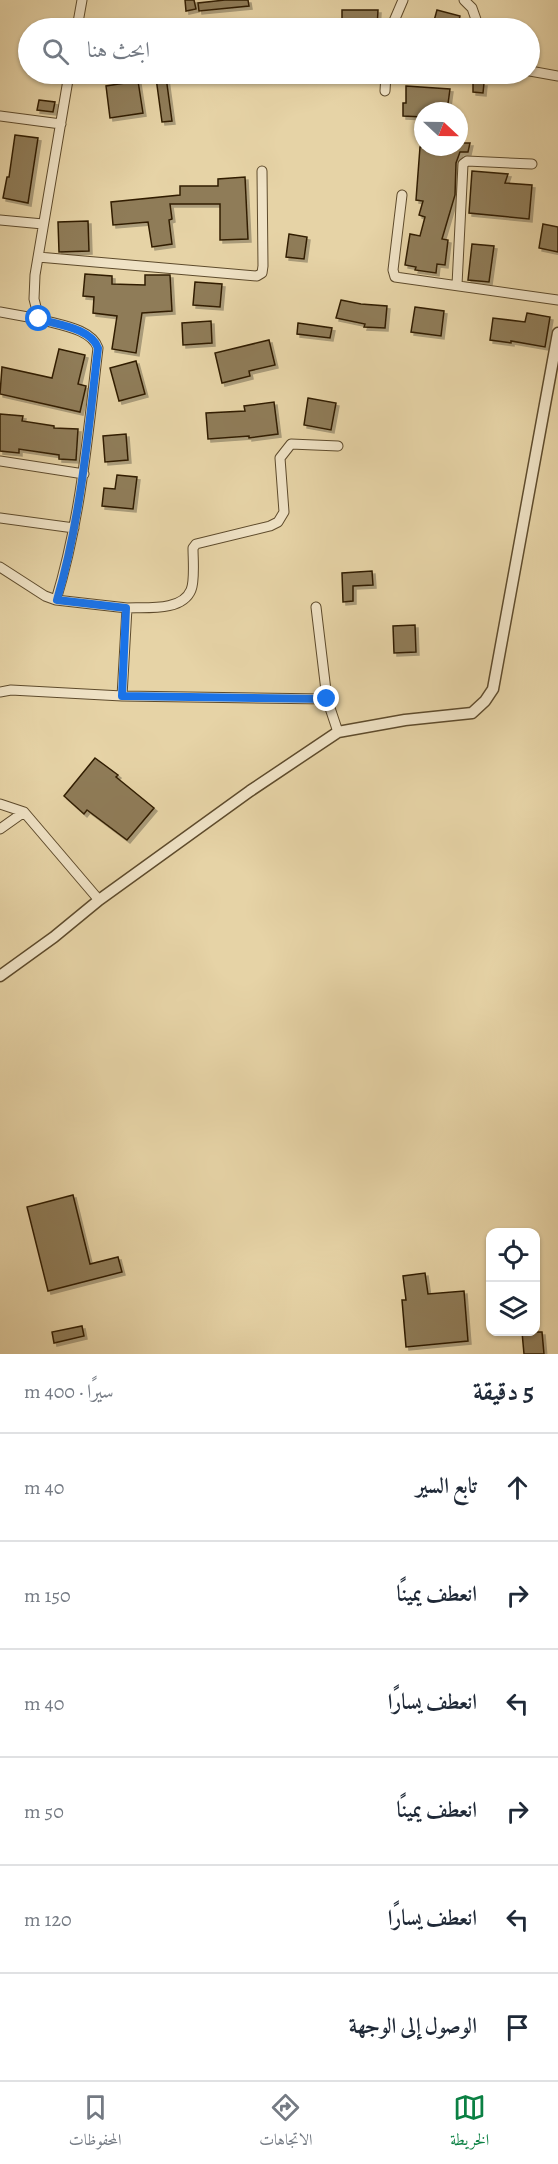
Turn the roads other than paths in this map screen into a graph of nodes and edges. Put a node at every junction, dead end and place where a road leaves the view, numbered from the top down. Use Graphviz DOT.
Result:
graph roads {
  1 [pos="82,0"];
  2 [pos="403,0"];
  3 [pos="464,0"];
  4 [pos="79,18"];
  5 [pos="395,18"];
  6 [pos="476,18"];
  7 [pos="540,73"];
  8 [pos="558,76"];
  9 [pos="67,84"];
  10 [pos="385,84"];
  11 [pos="385,91"];
  12 [pos="0,116"];
  13 [pos="61,124"];
  14 [pos="532,164"];
  15 [pos="262,171"];
  16 [pos="402,195"];
  17 [pos="0,220"];
  18 [pos="43,224"];
  19 [pos="38,257"];
  20 [pos="457,285"];
  21 [pos="558,300"];
  22 [pos="0,312"];
  23 [pos="39,319"];
  24 [pos="558,333"];
  25 [pos="338,446"];
  26 [pos="0,461"];
  27 [pos="84,474"];
  28 [pos="0,518"];
  29 [pos="74,528"];
  30 [pos="0,567"];
  31 [pos="57,600"];
  32 [pos="316,607"];
  33 [pos="126,608"];
  34 [pos="0,692"];
  35 [pos="122,696"];
  36 [pos="327,699"];
  37 [pos="338,732"];
  38 [pos="0,804"];
  39 [pos="24,812"];
  40 [pos="0,829"];
  41 [pos="99,900"];
  42 [pos="0,976"];
  1 -- 4 [label="street"];
  2 -- 5 [label="street"];
  3 -- 6 [label="street"];
  7 -- 8 [label="street"];
  9 -- 13 [label="street"];
  10 -- 11 [label="street"];
  12 -- 13 [label="street"];
  13 -- 18 [label="street"];
  14 -- 20 [label="street"];
  15 -- 19 [label="street"];
  16 -- 20 [label="street"];
  17 -- 18 [label="street"];
  18 -- 19 [label="street"];
  19 -- 23 [label="street"];
  20 -- 21 [label="street"];
  22 -- 23 [label="street"];
  23 -- 27 [label="street"];
  24 -- 37 [label="street"];
  25 -- 33 [label="street"];
  26 -- 27 [label="street"];
  27 -- 29 [label="street"];
  28 -- 29 [label="street"];
  29 -- 31 [label="street"];
  30 -- 31 [label="street"];
  31 -- 33 [label="street"];
  32 -- 36 [label="street"];
  33 -- 35 [label="street"];
  34 -- 35 [label="street"];
  35 -- 36 [label="street"];
  36 -- 37 [label="street"];
  37 -- 41 [label="street"];
  38 -- 39 [label="street"];
  39 -- 40 [label="street"];
  39 -- 41 [label="street"];
  41 -- 42 [label="street"];
}
